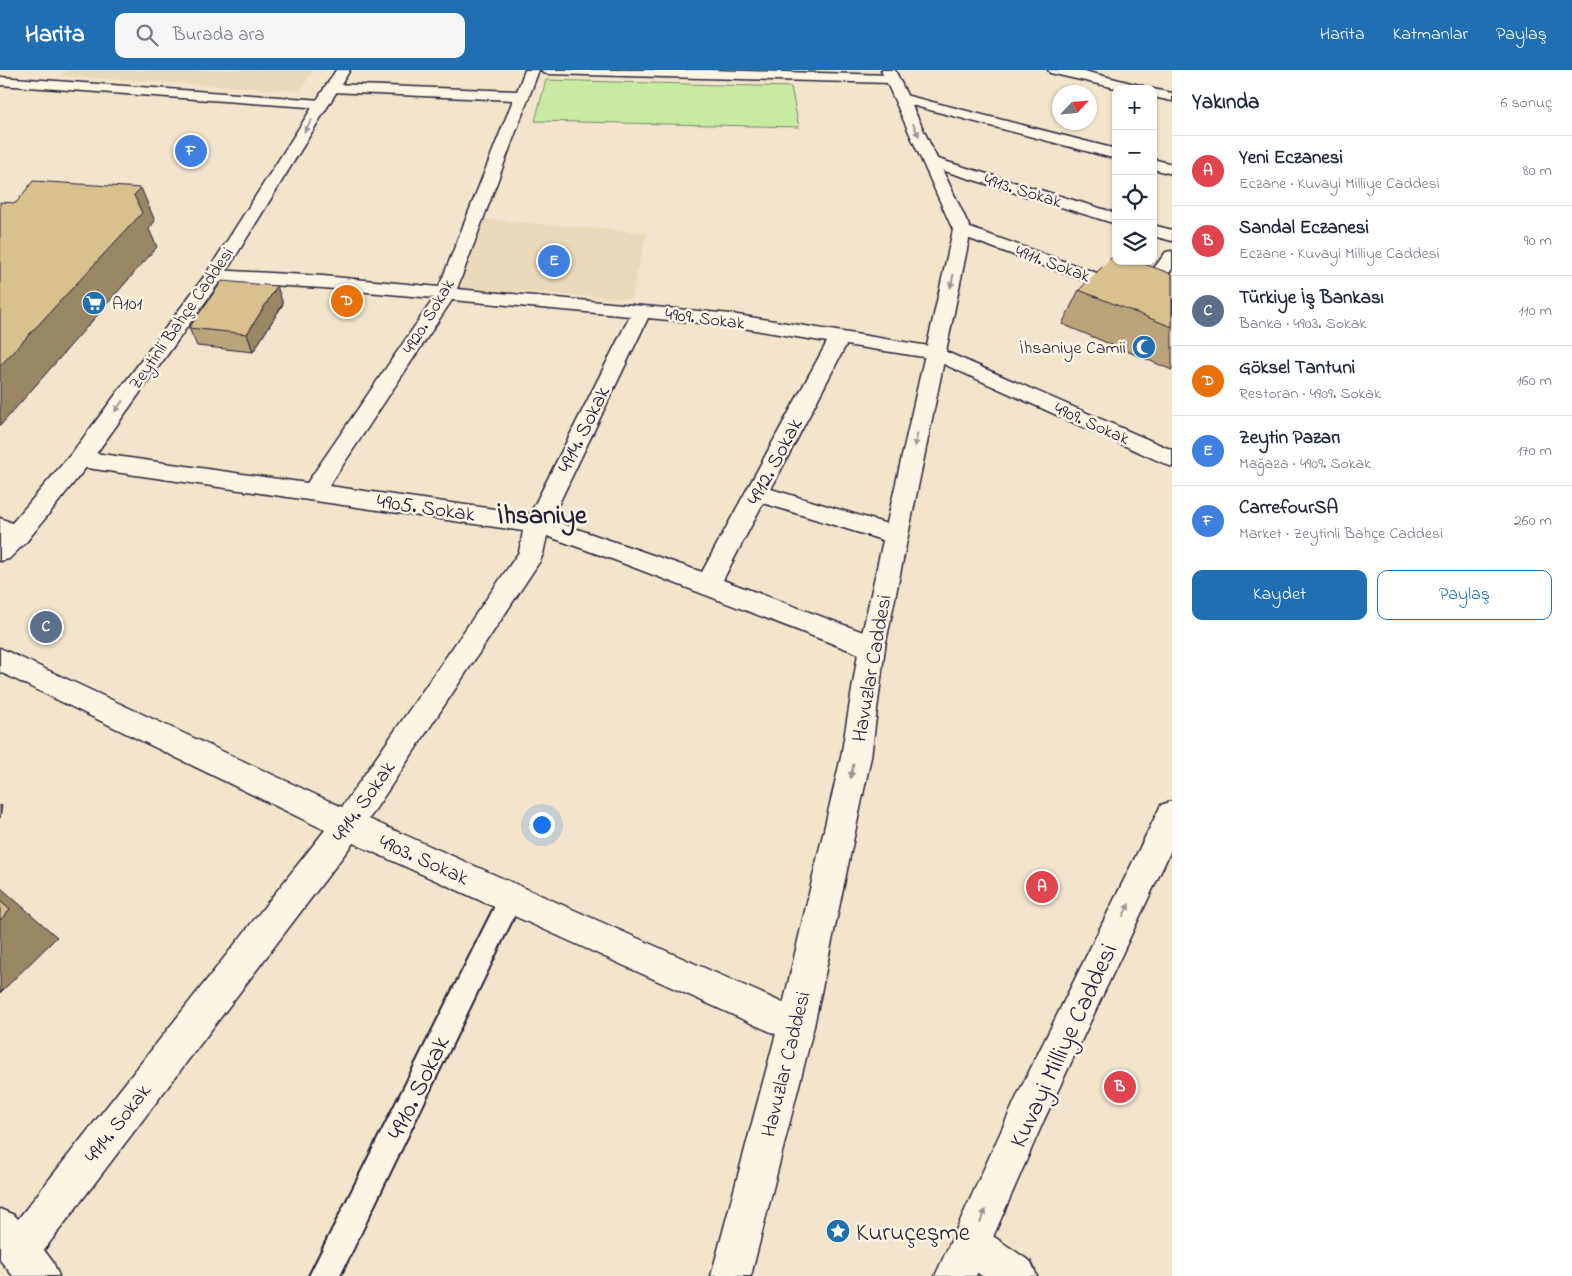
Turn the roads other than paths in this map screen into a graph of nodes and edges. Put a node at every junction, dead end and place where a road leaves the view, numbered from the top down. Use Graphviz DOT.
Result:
graph roads {
  1 [pos="343,70"];
  2 [pos="532,70"];
  3 [pos="548,70"];
  4 [pos="1055,70"];
  5 [pos="1080,72"];
  6 [pos="776,73"];
  7 [pos="893,82"];
  8 [pos="3,84"];
  9 [pos="1124,85"];
  10 [pos="1157,94"];
  11 [pos="327,96"];
  12 [pos="522,96"];
  13 [pos="1172,97"];
  14 [pos="1112,153"];
  15 [pos="931,162"];
  16 [pos="1157,165"];
  17 [pos="1172,169"];
  18 [pos="1112,217"];
  19 [pos="962,230"];
  20 [pos="1157,231"];
  21 [pos="1172,236"];
  22 [pos="1172,256"];
  23 [pos="214,276"];
  24 [pos="446,294"];
  25 [pos="1143,296"];
  26 [pos="1172,307"];
  27 [pos="642,311"];
  28 [pos="839,338"];
  29 [pos="935,353"];
  30 [pos="80,459"];
  31 [pos="1172,459"];
  32 [pos="314,491"];
  33 [pos="757,493"];
  34 [pos="537,524"];
  35 [pos="9,531"];
  36 [pos="895,536"];
  37 [pos="0,552"];
  38 [pos="708,585"];
  39 [pos="872,647"];
  40 [pos="0,659"];
  41 [pos="1172,815"];
  42 [pos="348,825"];
  43 [pos="511,898"];
  44 [pos="796,1026"];
  45 [pos="19,1252"];
  46 [pos="963,1260"];
  47 [pos="324,1276"];
  48 [pos="731,1276"];
  49 [pos="1017,1276"];
  1 -- 11 [label="street, Zeytinli Bahçe Caddesi"];
  2 -- 12 [label="street, 4920. Sokak"];
  3 -- 6 [label="street"];
  4 -- 5 [label="street"];
  5 -- 9 [label="street"];
  6 -- 7 [label="street"];
  7 -- 14 [label="street"];
  7 -- 15 [label="street, one-way"];
  8 -- 11 [label="street"];
  10 -- 13 [label="street"];
  11 -- 12 [label="street"];
  11 -- 23 [label="street, Zeytinli Bahçe Caddesi, one-way"];
  12 -- 24 [label="street, 4920. Sokak"];
  15 -- 18 [label="street, 4913. Sokak"];
  15 -- 19 [label="street"];
  16 -- 17 [label="street"];
  19 -- 25 [label="street, 4911. Sokak"];
  19 -- 29 [label="street, Havuzlar Caddesi, one-way"];
  20 -- 21 [label="street"];
  22 -- 25 [label="street"];
  23 -- 24 [label="street, 4909. Sokak"];
  23 -- 30 [label="street, Zeytinli Bahçe Caddesi, one-way"];
  24 -- 27 [label="street, 4909. Sokak"];
  24 -- 32 [label="street, 4920. Sokak"];
  25 -- 26 [label="street, 4911. Sokak"];
  27 -- 28 [label="street, 4909. Sokak"];
  27 -- 34 [label="street, 4914. Sokak"];
  28 -- 29 [label="street, 4909. Sokak"];
  28 -- 33 [label="street, 4912. Sokak"];
  29 -- 31 [label="street, 4909. Sokak"];
  29 -- 36 [label="street, Havuzlar Caddesi, one-way"];
  30 -- 32 [label="street, 4905. Sokak"];
  30 -- 35 [label="street, Zeytinli Bahçe Caddesi"];
  32 -- 34 [label="street, 4905. Sokak"];
  33 -- 36 [label="street"];
  33 -- 38 [label="street, 4912. Sokak"];
  34 -- 38 [label="street, 4905. Sokak"];
  34 -- 42 [label="street, 4914. Sokak"];
  35 -- 37 [label="street, Zeytinli Bahçe Caddesi"];
  36 -- 39 [label="street, Havuzlar Caddesi"];
  38 -- 39 [label="street, 4905. Sokak"];
  39 -- 44 [label="street, Havuzlar Caddesi, one-way"];
  40 -- 42 [label="street, 4903. Sokak"];
  46 -- 41 [label="street, Kuvayi Milliye Caddesi, one-way"];
  42 -- 43 [label="street, 4903. Sokak"];
  42 -- 45 [label="street, 4914. Sokak"];
  43 -- 44 [label="street, 4903. Sokak"];
  43 -- 47 [label="lane, 4910. Sokak"];
  44 -- 48 [label="street, Havuzlar Caddesi"];
  46 -- 49 [label="street"];
}
